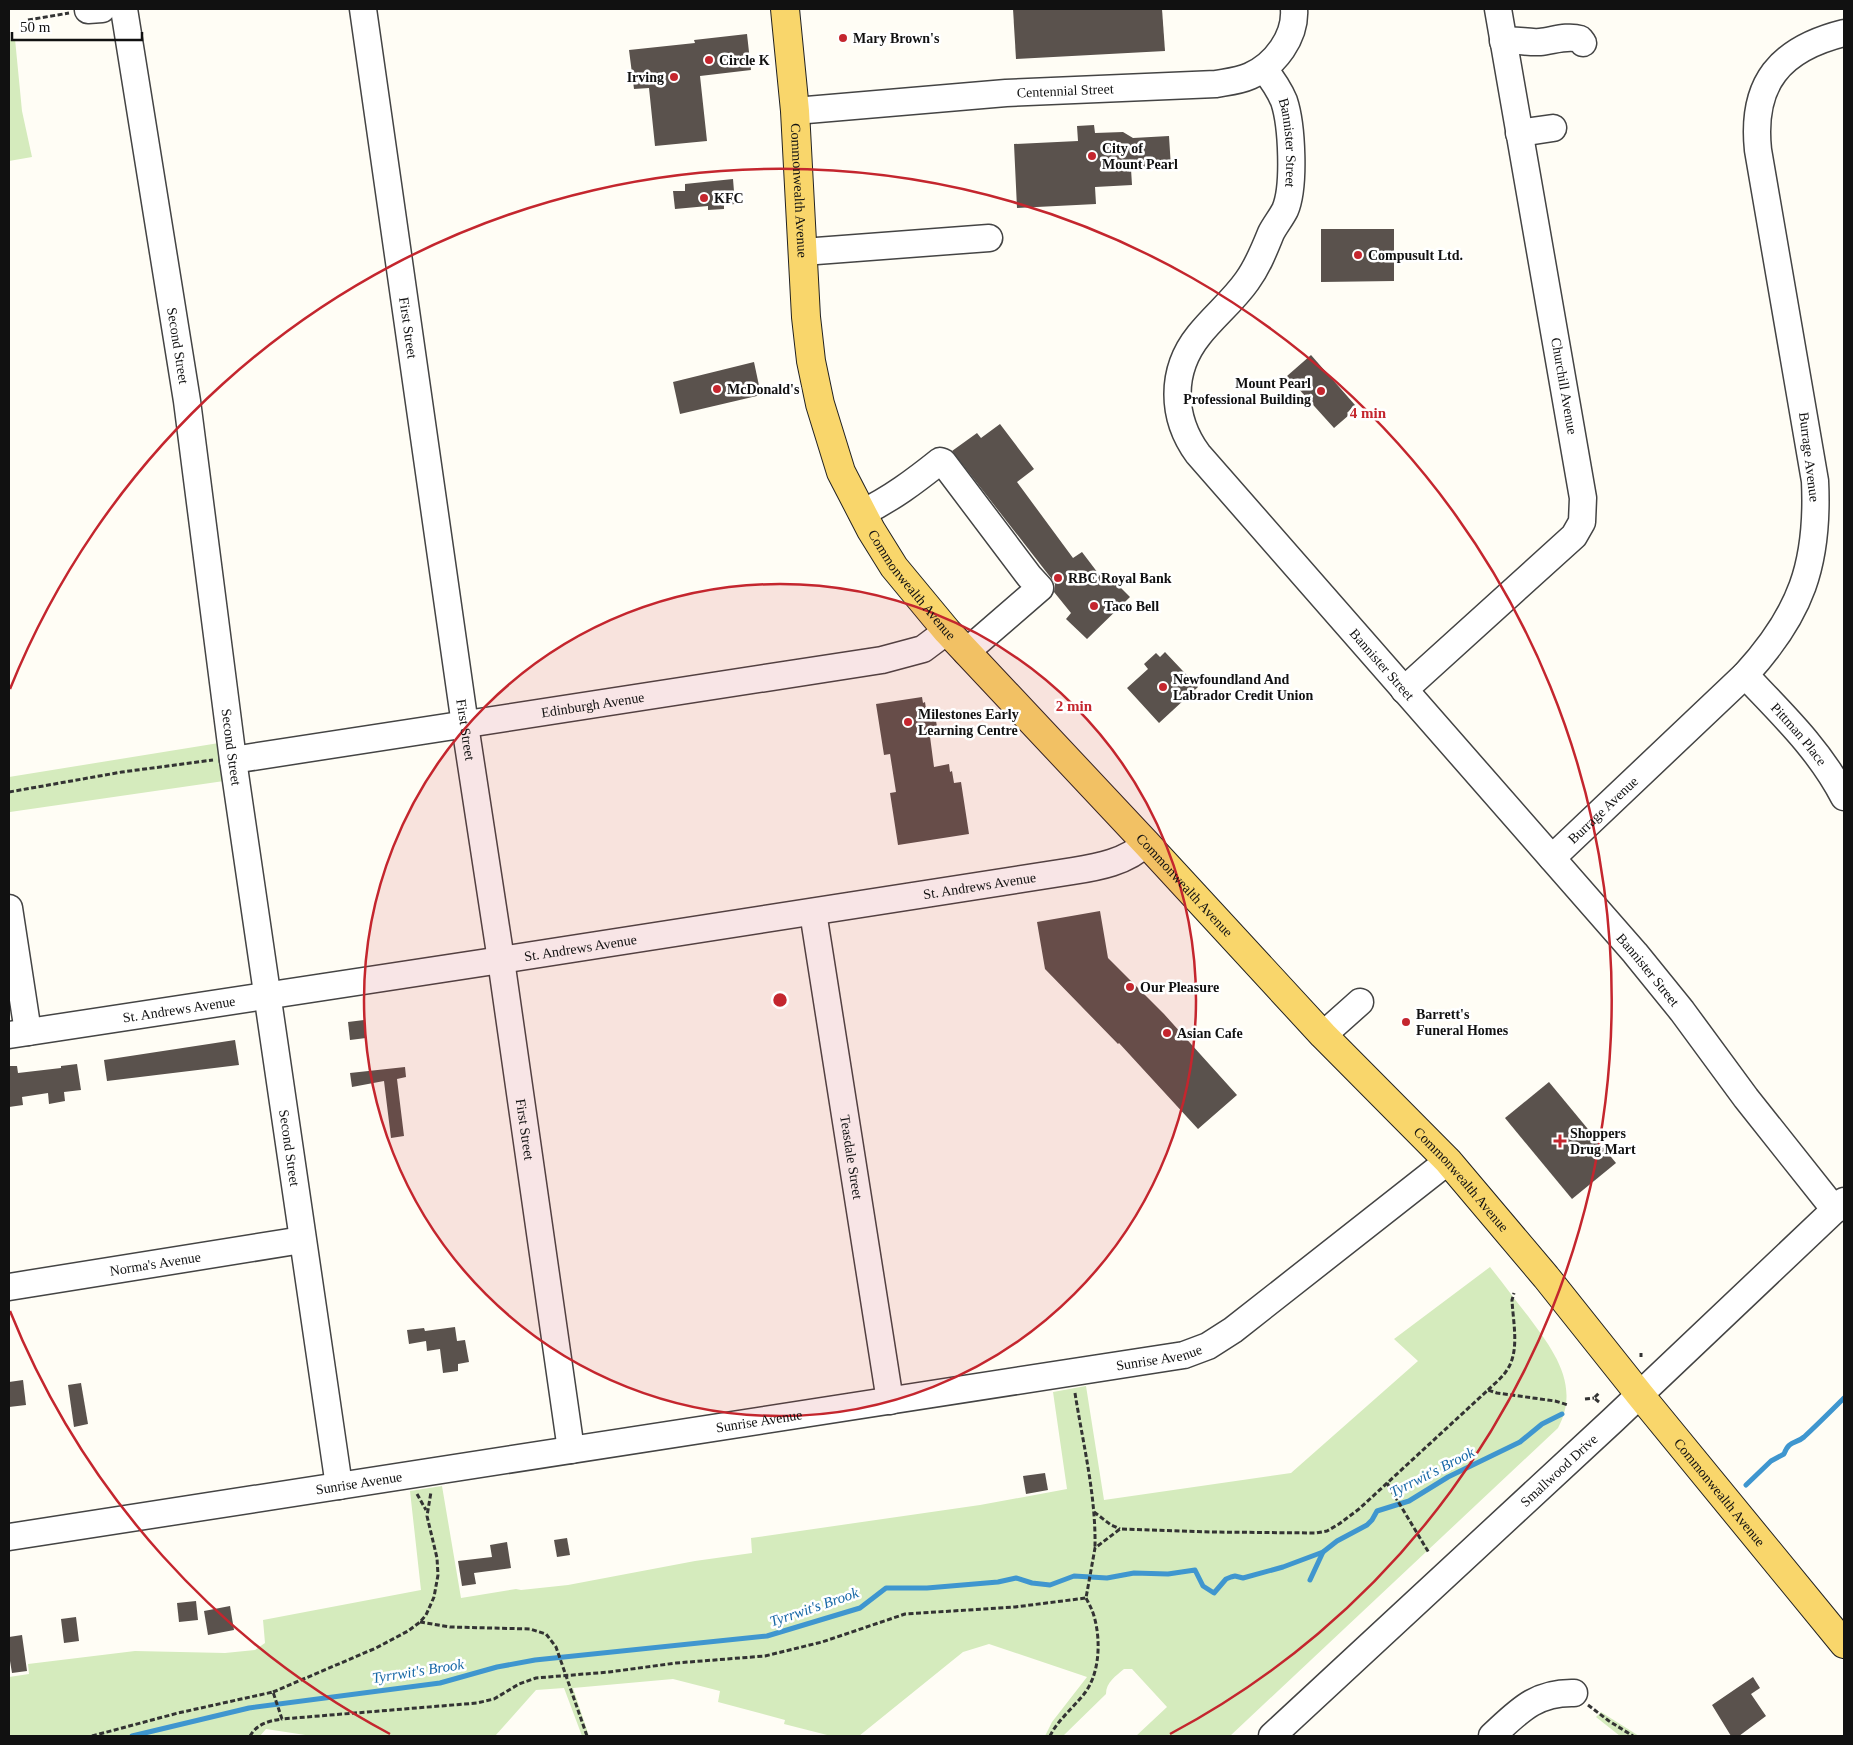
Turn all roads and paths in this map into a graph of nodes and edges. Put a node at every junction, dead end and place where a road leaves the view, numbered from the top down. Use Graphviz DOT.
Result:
graph roads {
  1 [pos="124,9"];
  2 [pos="363,9"];
  3 [pos="785,9"];
  4 [pos="1294,9"];
  5 [pos="1498,9"];
  6 [pos="95,10"];
  7 [pos="28,20"];
  8 [pos="1844,33"];
  9 [pos="1503,41"];
  10 [pos="1583,43"];
  11 [pos="1264,69"];
  12 [pos="795,111"];
  13 [pos="1553,128"];
  14 [pos="1519,133"];
  15 [pos="989,238"];
  16 [pos="803,252"];
  17 [pos="862,514"];
  18 [pos="947,631"];
  19 [pos="966,652"];
  20 [pos="1746,676"];
  21 [pos="1404,690"];
  22 [pos="465,724"];
  23 [pos="233,760"];
  24 [pos="9,792"];
  25 [pos="1844,797"];
  26 [pos="1146,843"];
  27 [pos="1552,858"];
  28 [pos="9,908"];
  29 [pos="813,912"];
  30 [pos="501,960"];
  31 [pos="267,996"];
  32 [pos="1360,1002"];
  33 [pos="18,1034"];
  34 [pos="1323,1035"];
  35 [pos="1448,1161"];
  36 [pos="1840,1205"];
  37 [pos="302,1240"];
  38 [pos="9,1287"];
  39 [pos="1514,1292"];
  40 [pos="1072,1373"];
  41 [pos="1488,1390"];
  42 [pos="1600,1392"];
  43 [pos="1640,1395"];
  44 [pos="1594,1398"];
  45 [pos="1585,1399"];
  46 [pos="890,1401"];
  47 [pos="1599,1402"];
  48 [pos="1568,1405"];
  49 [pos="571,1450"];
  50 [pos="428,1473"];
  51 [pos="1387,1483"];
  52 [pos="338,1486"];
  53 [pos="1094,1512"];
  54 [pos="1120,1529"];
  55 [pos="9,1537"];
  56 [pos="1095,1548"];
  57 [pos="1429,1553"];
  58 [pos="1086,1598"];
  59 [pos="420,1622"];
  60 [pos="1844,1644"];
  61 [pos="565,1675"];
  62 [pos="273,1692"];
  63 [pos="1574,1693"];
  64 [pos="282,1719"];
  65 [pos="92,1736"];
  66 [pos="250,1736"];
  67 [pos="587,1736"];
  68 [pos="1050,1736"];
  69 [pos="1272,1736"];
  70 [pos="1492,1736"];
  71 [pos="1633,1736"];
  1 -- 23 [label="street, Second Street"];
  2 -- 22 [label="street, First Street"];
  3 -- 12 [label="main road, Commonwealth Avenue"];
  4 -- 11 [label="street, Centennial Street"];
  5 -- 9 [label="street, Churchill Avenue"];
  6 -- 7 [label="path"];
  8 -- 20 [label="street, Burrage Avenue"];
  9 -- 10 [label="street"];
  9 -- 14 [label="street, Churchill Avenue"];
  11 -- 12 [label="street, Centennial Street"];
  11 -- 21 [label="street, Bannister Street"];
  12 -- 16 [label="main road, Commonwealth Avenue"];
  13 -- 14 [label="street"];
  14 -- 21 [label="street, Churchill Avenue"];
  15 -- 16 [label="street"];
  16 -- 17 [label="main road, Commonwealth Avenue"];
  17 -- 18 [label="main road, Commonwealth Avenue"];
  17 -- 19 [label="street"];
  18 -- 19 [label="main road, Commonwealth Avenue"];
  18 -- 22 [label="street, Edinburgh Avenue"];
  19 -- 26 [label="main road, Commonwealth Avenue"];
  20 -- 25 [label="street, Pittman Place"];
  20 -- 27 [label="street, Burrage Avenue"];
  21 -- 27 [label="street, Bannister Street"];
  22 -- 23 [label="street, Edinburgh Avenue"];
  22 -- 30 [label="street, First Street"];
  23 -- 24 [label="path"];
  23 -- 31 [label="street, Second Street"];
  26 -- 29 [label="street, St. Andrews Avenue"];
  26 -- 34 [label="main road, Commonwealth Avenue"];
  27 -- 36 [label="street, Bannister Street"];
  28 -- 33 [label="street"];
  29 -- 30 [label="street, St. Andrews Avenue"];
  29 -- 46 [label="street, Teasdale Street"];
  30 -- 31 [label="street, St. Andrews Avenue"];
  30 -- 49 [label="street, First Street"];
  31 -- 33 [label="street, St. Andrews Avenue"];
  31 -- 37 [label="street, Second Street"];
  32 -- 34 [label="street"];
  34 -- 35 [label="main road, Commonwealth Avenue"];
  35 -- 40 [label="street, Sunrise Avenue"];
  35 -- 43 [label="main road, Commonwealth Avenue"];
  36 -- 43 [label="street, Smallwood Drive"];
  37 -- 38 [label="street, Norma's Avenue"];
  37 -- 52 [label="street, Second Street"];
  39 -- 41 [label="path"];
  40 -- 46 [label="street, Sunrise Avenue"];
  40 -- 53 [label="path"];
  41 -- 48 [label="path"];
  41 -- 51 [label="path"];
  42 -- 44 [label="path"];
  43 -- 60 [label="main road, Commonwealth Avenue"];
  43 -- 69 [label="street, Smallwood Drive"];
  44 -- 45 [label="path"];
  44 -- 47 [label="path"];
  46 -- 49 [label="street, Sunrise Avenue"];
  49 -- 50 [label="street, Sunrise Avenue"];
  50 -- 52 [label="street, Sunrise Avenue"];
  50 -- 59 [label="path"];
  51 -- 54 [label="path"];
  51 -- 57 [label="path"];
  52 -- 55 [label="street, Sunrise Avenue"];
  53 -- 54 [label="path"];
  53 -- 56 [label="path"];
  54 -- 56 [label="path"];
  56 -- 58 [label="path"];
  58 -- 61 [label="path"];
  58 -- 68 [label="path"];
  59 -- 61 [label="path"];
  59 -- 62 [label="path"];
  61 -- 64 [label="path"];
  61 -- 67 [label="path"];
  62 -- 64 [label="path"];
  62 -- 65 [label="path"];
  63 -- 70 [label="street"];
  63 -- 71 [label="path"];
  64 -- 66 [label="path"];
}
